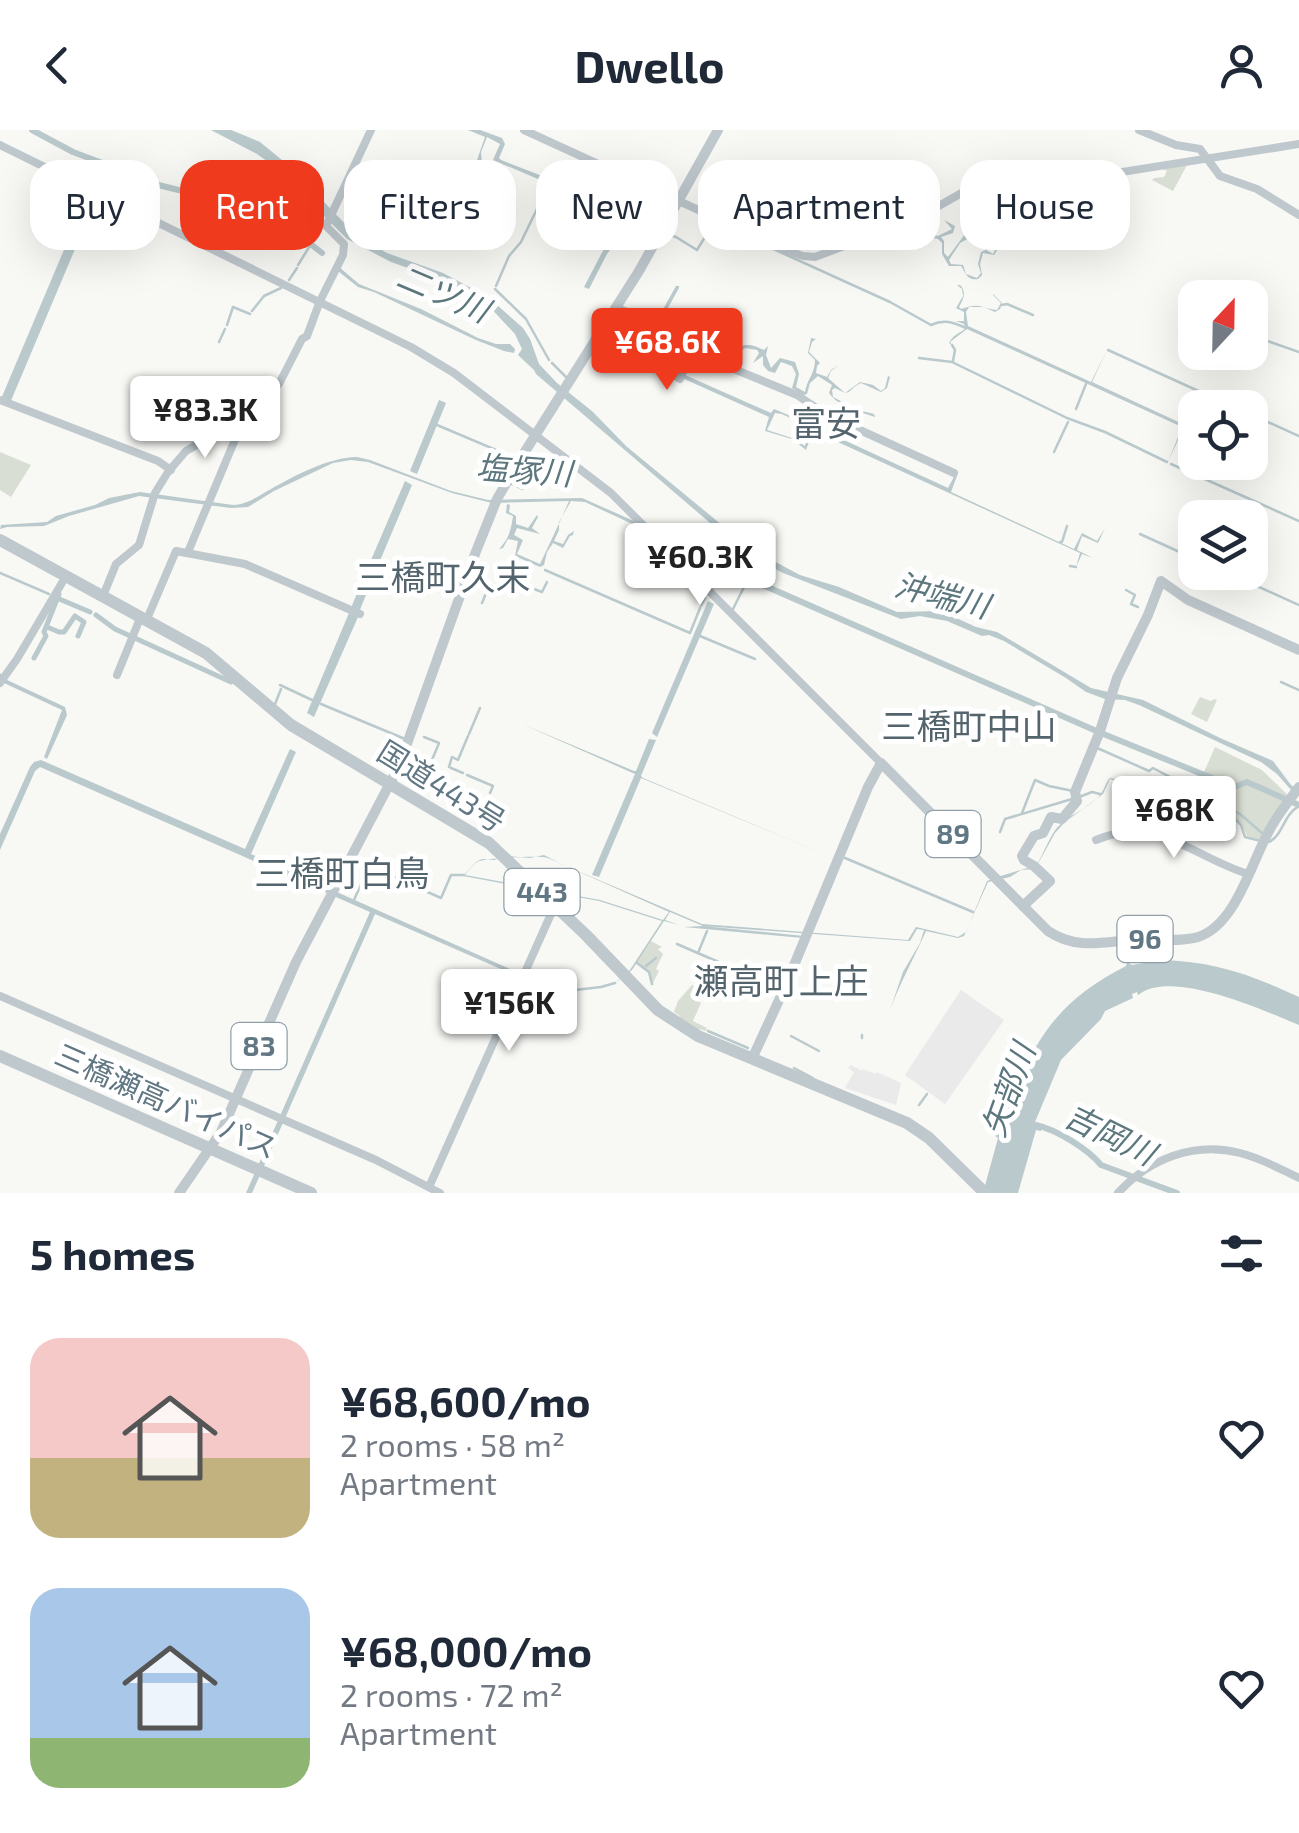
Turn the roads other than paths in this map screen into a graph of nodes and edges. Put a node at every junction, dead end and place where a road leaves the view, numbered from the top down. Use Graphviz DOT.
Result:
graph roads {
  1 [pos="371,130"];
  2 [pos="524,130"];
  3 [pos="718,130"];
  4 [pos="1139,130"];
  5 [pos="1299,144"];
  6 [pos="0,145"];
  7 [pos="1208,158"];
  8 [pos="679,200"];
  9 [pos="1299,215"];
  10 [pos="320,301"];
  11 [pos="600,332"];
  12 [pos="645,351"];
  13 [pos="683,354"];
  14 [pos="0,400"];
  15 [pos="238,424"];
  16 [pos="535,435"];
  17 [pos="170,470"];
  18 [pos="954,473"];
  19 [pos="0,540"];
  20 [pos="188,552"];
  21 [pos="66,576"];
  22 [pos="105,597"];
  23 [pos="356,613"];
  24 [pos="144,618"];
  25 [pos="1299,650"];
  26 [pos="116,675"];
  27 [pos="2,680"];
  28 [pos="882,763"];
  29 [pos="390,784"];
  30 [pos="1291,798"];
  31 [pos="1096,840"];
  32 [pos="1248,874"];
  33 [pos="554,905"];
  34 [pos="1023,906"];
  35 [pos="0,996"];
  36 [pos="0,1057"];
  37 [pos="752,1059"];
  38 [pos="236,1100"];
  39 [pos="209,1150"];
  40 [pos="1299,1178"];
  41 [pos="969,1186"];
  42 [pos="429,1187"];
  43 [pos="178,1193"];
  44 [pos="308,1193"];
  45 [pos="440,1193"];
  46 [pos="985,1193"];
  47 [pos="1118,1193"];
  1 -- 10 [label="street"];
  2 -- 8 [label="street"];
  3 -- 8 [label="main road, 83"];
  4 -- 7 [label="street"];
  5 -- 7 [label="street"];
  6 -- 10 [label="street"];
  7 -- 8 [label="street"];
  7 -- 9 [label="street"];
  8 -- 11 [label="main road, 83"];
  10 -- 15 [label="street"];
  10 -- 16 [label="street"];
  11 -- 12 [label="street"];
  11 -- 16 [label="main road, 83"];
  12 -- 13 [label="street"];
  12 -- 13 [label="street"];
  13 -- 18 [label="street"];
  14 -- 17 [label="street"];
  15 -- 17 [label="street"];
  15 -- 20 [label="street"];
  16 -- 28 [label="street"];
  16 -- 29 [label="main road, 83"];
  17 -- 22 [label="street"];
  19 -- 21 [label="highway, 国道443号 / 443"];
  20 -- 23 [label="street"];
  20 -- 24 [label="street"];
  21 -- 22 [label="highway, 国道443号 / 443"];
  21 -- 27 [label="street"];
  22 -- 24 [label="highway, 国道443号 / 443"];
  24 -- 26 [label="street"];
  24 -- 29 [label="highway, 国道443号 / 443"];
  25 -- 34 [label="main road, 89"];
  28 -- 34 [label="main road, 89"];
  28 -- 37 [label="main road"];
  29 -- 33 [label="highway, 国道443号 / 443"];
  29 -- 38 [label="main road, 83"];
  30 -- 32 [label="main road, 96"];
  31 -- 32 [label="street"];
  32 -- 34 [label="main road, 96"];
  33 -- 37 [label="highway, 国道443号 / 443"];
  33 -- 42 [label="street"];
  35 -- 38 [label="street"];
  36 -- 39 [label="highway, 三橋瀬高バイパス"];
  37 -- 41 [label="highway, 国道443号 / 443"];
  38 -- 39 [label="main road, 83"];
  38 -- 42 [label="street"];
  39 -- 43 [label="main road, 83"];
  39 -- 44 [label="highway, 三橋瀬高バイパス"];
  40 -- 47 [label="street"];
  41 -- 46 [label="highway, 国道443号 / 443"];
  42 -- 45 [label="street"];
}
